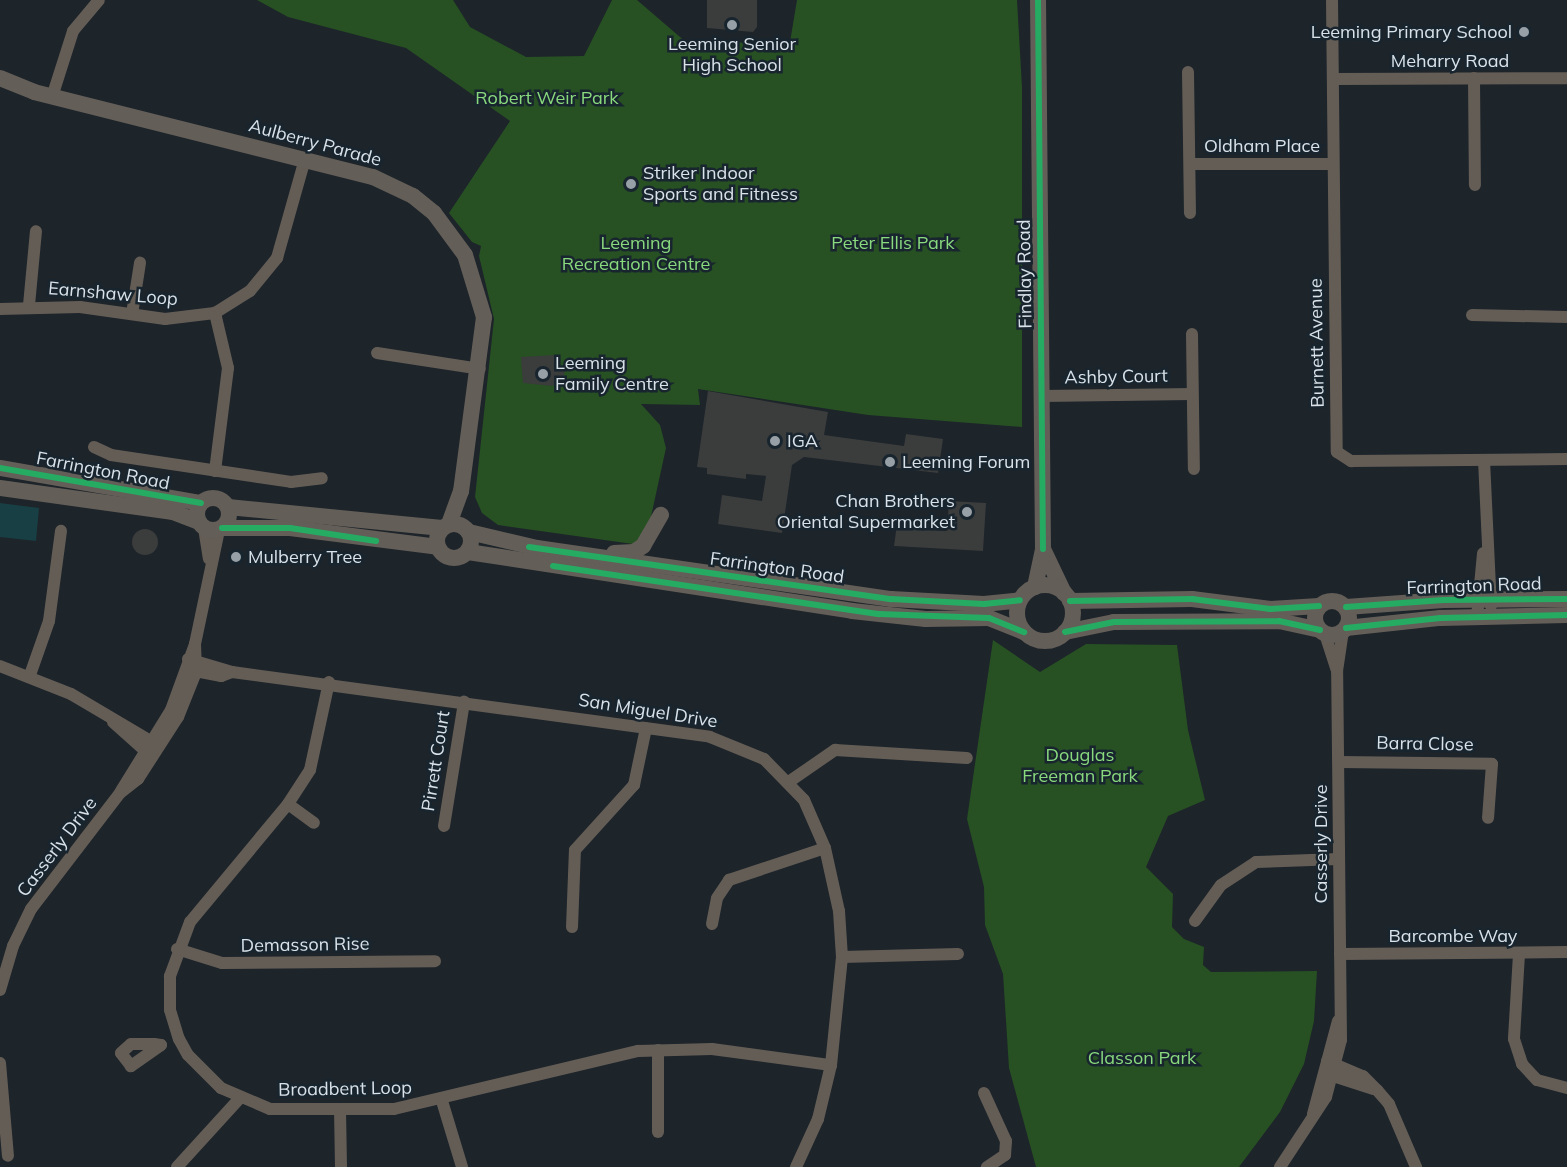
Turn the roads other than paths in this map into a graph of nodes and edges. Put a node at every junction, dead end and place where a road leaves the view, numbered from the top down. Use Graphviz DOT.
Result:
graph roads {
  1 [pos="99,0"];
  2 [pos="1038,0"];
  3 [pos="1332,0"];
  4 [pos="1188,72"];
  5 [pos="0,78"];
  6 [pos="1474,78"];
  7 [pos="1567,78"];
  8 [pos="1333,80"];
  9 [pos="52,97"];
  10 [pos="305,159"];
  11 [pos="1192,164"];
  12 [pos="1332,164"];
  13 [pos="1475,185"];
  14 [pos="1190,213"];
  15 [pos="36,231"];
  16 [pos="140,263"];
  17 [pos="28,306"];
  18 [pos="0,309"];
  19 [pos="215,313"];
  20 [pos="132,314"];
  21 [pos="1472,315"];
  22 [pos="1567,317"];
  23 [pos="1192,334"];
  24 [pos="377,353"];
  25 [pos="480,369"];
  26 [pos="1192,394"];
  27 [pos="1042,396"];
  28 [pos="94,447"];
  29 [pos="1567,459"];
  30 [pos="1484,460"];
  31 [pos="0,468"];
  32 [pos="1194,469"];
  33 [pos="215,471"];
  34 [pos="322,478"];
  35 [pos="0,488"];
  36 [pos="461,491"];
  37 [pos="201,503"];
  38 [pos="228,507"];
  39 [pos="661,515"];
  40 [pos="445,526"];
  41 [pos="211,527"];
  42 [pos="468,530"];
  43 [pos="61,531"];
  44 [pos="438,547"];
  45 [pos="537,548"];
  46 [pos="1043,549"];
  47 [pos="468,552"];
  48 [pos="1035,587"];
  49 [pos="1067,597"];
  50 [pos="1567,598"];
  51 [pos="1484,599"];
  52 [pos="1020,600"];
  53 [pos="1319,606"];
  54 [pos="1346,607"];
  55 [pos="1567,615"];
  56 [pos="1484,617"];
  57 [pos="1345,630"];
  58 [pos="1024,632"];
  59 [pos="1065,632"];
  60 [pos="1323,632"];
  61 [pos="192,665"];
  62 [pos="0,666"];
  63 [pos="1337,671"];
  64 [pos="30,675"];
  65 [pos="329,682"];
  66 [pos="464,702"];
  67 [pos="646,728"];
  68 [pos="153,750"];
  69 [pos="968,758"];
  70 [pos="1339,762"];
  71 [pos="790,782"];
  72 [pos="288,804"];
  73 [pos="1488,818"];
  74 [pos="314,823"];
  75 [pos="444,826"];
  76 [pos="825,848"];
  77 [pos="1339,859"];
  78 [pos="1195,921"];
  79 [pos="712,924"];
  80 [pos="573,927"];
  81 [pos="177,949"];
  82 [pos="1567,952"];
  83 [pos="958,954"];
  84 [pos="1340,954"];
  85 [pos="1519,954"];
  86 [pos="842,957"];
  87 [pos="435,961"];
  88 [pos="2,974"];
  89 [pos="0,990"];
  90 [pos="179,1039"];
  91 [pos="161,1046"];
  92 [pos="658,1050"];
  93 [pos="0,1063"];
  94 [pos="831,1065"];
  95 [pos="1330,1068"];
  96 [pos="1567,1088"];
  97 [pos="984,1093"];
  98 [pos="239,1099"];
  99 [pos="442,1101"];
  100 [pos="340,1109"];
  101 [pos="2,1110"];
  102 [pos="658,1132"];
  103 [pos="0,1137"];
  104 [pos="10,1162"];
  105 [pos="177,1167"];
  106 [pos="341,1167"];
  107 [pos="462,1167"];
  108 [pos="796,1167"];
  109 [pos="987,1167"];
  110 [pos="1280,1167"];
  111 [pos="1416,1167"];
  1 -- 9 [label="street"];
  2 -- 27 [label="main road, Findlay Road"];
  3 -- 8 [label="street, Burnett Avenue"];
  4 -- 11 [label="street, Oldham Place"];
  5 -- 9 [label="main road, Aulberry Parade"];
  6 -- 7 [label="street, Meharry Road"];
  6 -- 8 [label="street, Meharry Road"];
  6 -- 13 [label="street"];
  8 -- 12 [label="street, Burnett Avenue"];
  9 -- 10 [label="main road, Aulberry Parade"];
  10 -- 19 [label="street, Earnshaw Loop"];
  10 -- 25 [label="main road, Aulberry Parade"];
  11 -- 12 [label="street, Oldham Place"];
  11 -- 14 [label="street, Oldham Place"];
  12 -- 30 [label="street, Burnett Avenue"];
  15 -- 17 [label="street"];
  16 -- 20 [label="street"];
  17 -- 18 [label="street, Earnshaw Loop"];
  17 -- 20 [label="street, Earnshaw Loop"];
  19 -- 20 [label="street, Earnshaw Loop"];
  19 -- 33 [label="street"];
  21 -- 22 [label="street"];
  23 -- 26 [label="street, Ashby Court"];
  24 -- 25 [label="street"];
  25 -- 36 [label="main road, Aulberry Parade"];
  26 -- 27 [label="street, Ashby Court"];
  26 -- 32 [label="street, Ashby Court"];
  27 -- 46 [label="main road, Findlay Road"];
  28 -- 33 [label="street"];
  29 -- 30 [label="street, Burnett Avenue"];
  30 -- 51 [label="street"];
  31 -- 37 [label="main road, Farrington Road"];
  33 -- 34 [label="street"];
  35 -- 41 [label="main road, Farrington Road"];
  36 -- 40 [label="main road, Aulberry Parade"];
  36 -- 42 [label="main road, Aulberry Parade"];
  37 -- 38 [label="main road, Farrington Road"];
  37 -- 41 [label="main road"];
  38 -- 40 [label="main road"];
  38 -- 41 [label="main road"];
  39 -- 45 [label="main road"];
  40 -- 42 [label="main road, Farrington Road"];
  40 -- 44 [label="main road, Aulberry Parade"];
  41 -- 44 [label="main road, Farrington Road"];
  41 -- 61 [label="street, Casserly Drive"];
  42 -- 45 [label="main road, Farrington Road"];
  42 -- 47 [label="main road, Aulberry Parade"];
  43 -- 64 [label="street"];
  44 -- 47 [label="main road, Farrington Road"];
  45 -- 52 [label="main road, Farrington Road"];
  46 -- 48 [label="main road, Findlay Road"];
  46 -- 49 [label="main road, Findlay Road"];
  47 -- 58 [label="main road, Farrington Road"];
  48 -- 49 [label="main road"];
  48 -- 52 [label="main road"];
  49 -- 53 [label="main road"];
  49 -- 59 [label="main road"];
  50 -- 51 [label="main road, Farrington Road"];
  51 -- 54 [label="main road, Farrington Road"];
  51 -- 56 [label="street"];
  52 -- 58 [label="main road"];
  53 -- 54 [label="main road"];
  53 -- 60 [label="main road"];
  54 -- 57 [label="main road"];
  55 -- 56 [label="main road, Farrington Road"];
  56 -- 57 [label="main road, Farrington Road"];
  57 -- 60 [label="main road"];
  57 -- 63 [label="street, Casserly Drive"];
  58 -- 59 [label="main road"];
  59 -- 60 [label="main road"];
  60 -- 63 [label="street, Casserly Drive"];
  61 -- 65 [label="street, San Miguel Drive"];
  61 -- 68 [label="street, Casserly Drive"];
  62 -- 64 [label="street"];
  63 -- 70 [label="street, Casserly Drive"];
  64 -- 68 [label="street"];
  65 -- 66 [label="street, San Miguel Drive"];
  65 -- 72 [label="street, Broadbent Loop"];
  66 -- 67 [label="street, San Miguel Drive"];
  66 -- 75 [label="street, Pirrett Court"];
  67 -- 71 [label="street, San Miguel Drive"];
  67 -- 80 [label="street"];
  68 -- 88 [label="street, Casserly Drive"];
  69 -- 71 [label="street"];
  70 -- 73 [label="street, Barra Close"];
  70 -- 77 [label="street, Casserly Drive"];
  71 -- 76 [label="street, San Miguel Drive"];
  72 -- 74 [label="street"];
  72 -- 81 [label="street, Broadbent Loop"];
  76 -- 79 [label="street"];
  76 -- 86 [label="street, San Miguel Drive"];
  77 -- 78 [label="street"];
  77 -- 84 [label="street, Casserly Drive"];
  81 -- 87 [label="street, Demasson Rise"];
  81 -- 90 [label="street, Broadbent Loop"];
  82 -- 85 [label="street, Barcombe Way"];
  83 -- 86 [label="street"];
  84 -- 85 [label="street, Barcombe Way"];
  84 -- 95 [label="street, Casserly Drive"];
  85 -- 96 [label="street"];
  86 -- 94 [label="street, San Miguel Drive"];
  88 -- 89 [label="street, Casserly Drive"];
  90 -- 91 [label="street"];
  90 -- 98 [label="street, Broadbent Loop"];
  92 -- 94 [label="street, Broadbent Loop"];
  92 -- 99 [label="street, Broadbent Loop"];
  92 -- 102 [label="street"];
  93 -- 101 [label="street"];
  94 -- 108 [label="street, San Miguel Drive"];
  95 -- 110 [label="street, Casserly Drive"];
  95 -- 111 [label="street"];
  97 -- 109 [label="street"];
  98 -- 100 [label="street, Broadbent Loop"];
  98 -- 105 [label="street"];
  99 -- 100 [label="street, Broadbent Loop"];
  99 -- 107 [label="street"];
  100 -- 106 [label="street"];
  101 -- 104 [label="street"];
  103 -- 104 [label="street"];
}
